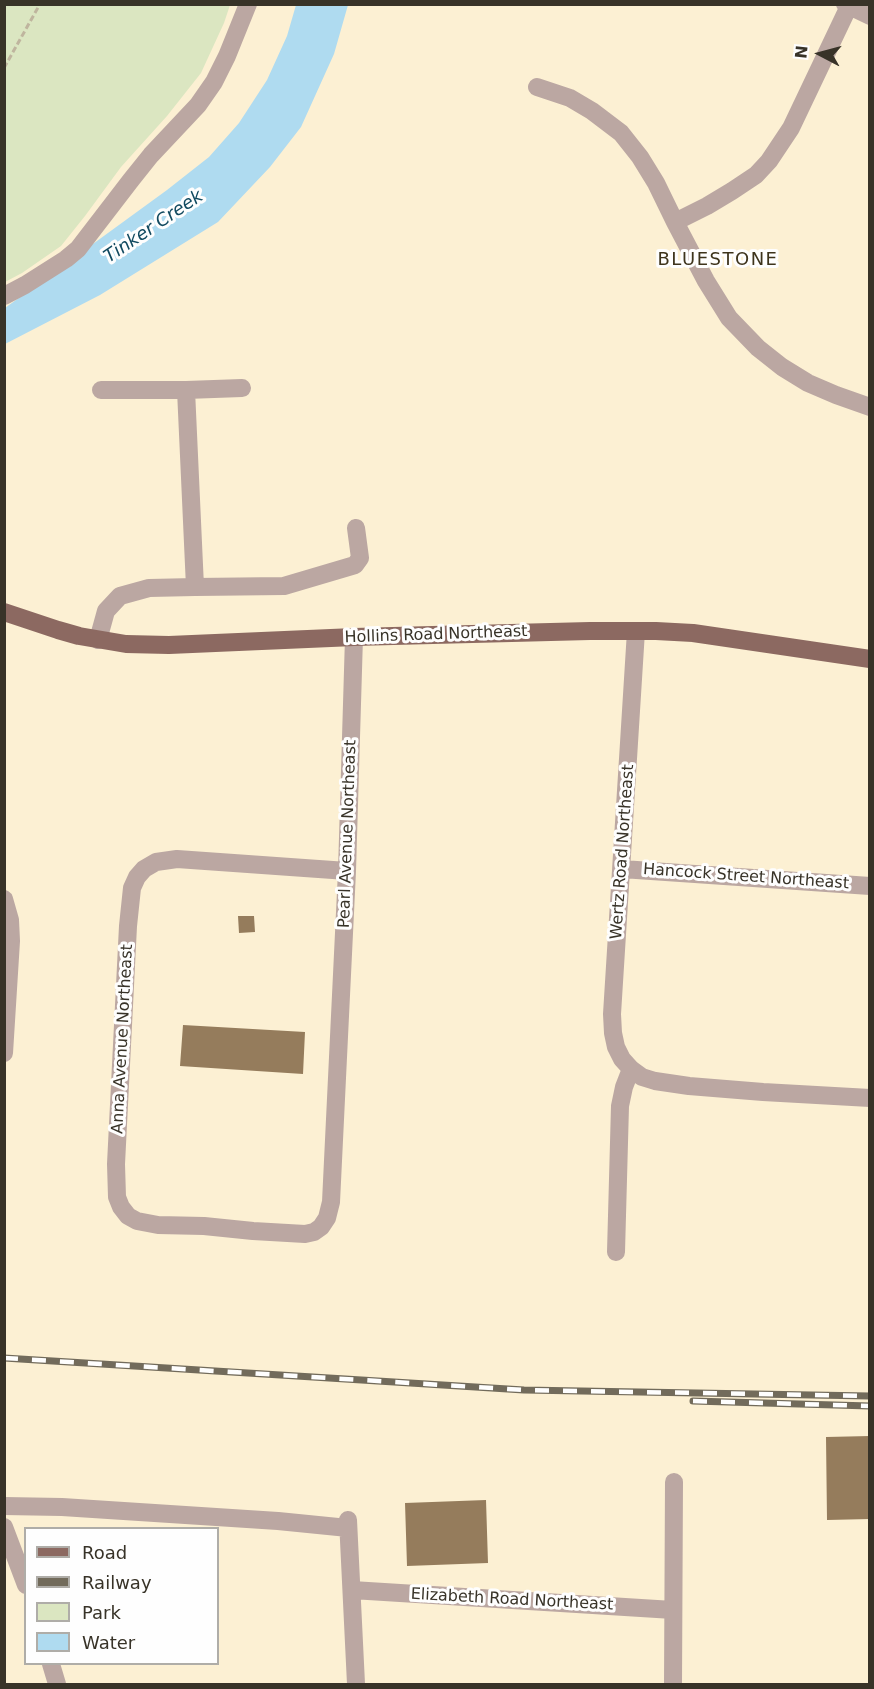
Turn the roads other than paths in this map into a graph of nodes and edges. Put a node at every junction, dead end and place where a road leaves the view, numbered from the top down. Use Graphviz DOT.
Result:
graph roads {
  1 [pos="248,4"];
  2 [pos="848,5"];
  3 [pos="870,16"];
  4 [pos="537,87"];
  5 [pos="675,222"];
  6 [pos="4,296"];
  7 [pos="242,387"];
  8 [pos="102,390"];
  9 [pos="186,390"];
  10 [pos="870,407"];
  11 [pos="356,528"];
  12 [pos="195,587"];
  13 [pos="4,612"];
  14 [pos="636,631"];
  15 [pos="354,637"];
  16 [pos="98,640"];
  17 [pos="870,659"];
  18 [pos="622,869"];
  19 [pos="347,871"];
  20 [pos="870,886"];
  21 [pos="4,899"];
  22 [pos="4,1053"];
  23 [pos="631,1069"];
  24 [pos="870,1098"];
  25 [pos="118,1145"];
  26 [pos="616,1252"];
  27 [pos="674,1482"];
  28 [pos="4,1506"];
  29 [pos="4,1527"];
  30 [pos="24,1580"];
  31 [pos="352,1590"];
  32 [pos="673,1610"];
  33 [pos="51,1665"];
  34 [pos="57,1684"];
  35 [pos="356,1684"];
  36 [pos="673,1684"];
  1 -- 6 [label="street"];
  2 -- 3 [label="street"];
  2 -- 5 [label="street"];
  4 -- 5 [label="street"];
  5 -- 10 [label="street"];
  7 -- 9 [label="street"];
  8 -- 9 [label="street"];
  9 -- 12 [label="street"];
  11 -- 12 [label="street"];
  12 -- 16 [label="street"];
  13 -- 16 [label="main road, Hollins Road Northeast"];
  14 -- 15 [label="main road, Hollins Road Northeast"];
  14 -- 17 [label="main road, Hollins Road Northeast"];
  14 -- 18 [label="street, Wertz Road Northeast"];
  15 -- 16 [label="main road, Hollins Road Northeast"];
  15 -- 19 [label="street, Pearl Avenue Northeast"];
  18 -- 20 [label="street, Hancock Street Northeast"];
  18 -- 23 [label="street, Wertz Road Northeast"];
  19 -- 25 [label="street, Anna Avenue Northeast"];
  19 -- 25 [label="street, Pearl Avenue Northeast"];
  21 -- 22 [label="street"];
  23 -- 24 [label="street"];
  23 -- 26 [label="street"];
  27 -- 32 [label="street"];
  28 -- 31 [label="street"];
  29 -- 30 [label="street"];
  31 -- 32 [label="street, Elizabeth Road Northeast"];
  31 -- 35 [label="street"];
  32 -- 36 [label="street"];
  33 -- 34 [label="street"];
}
